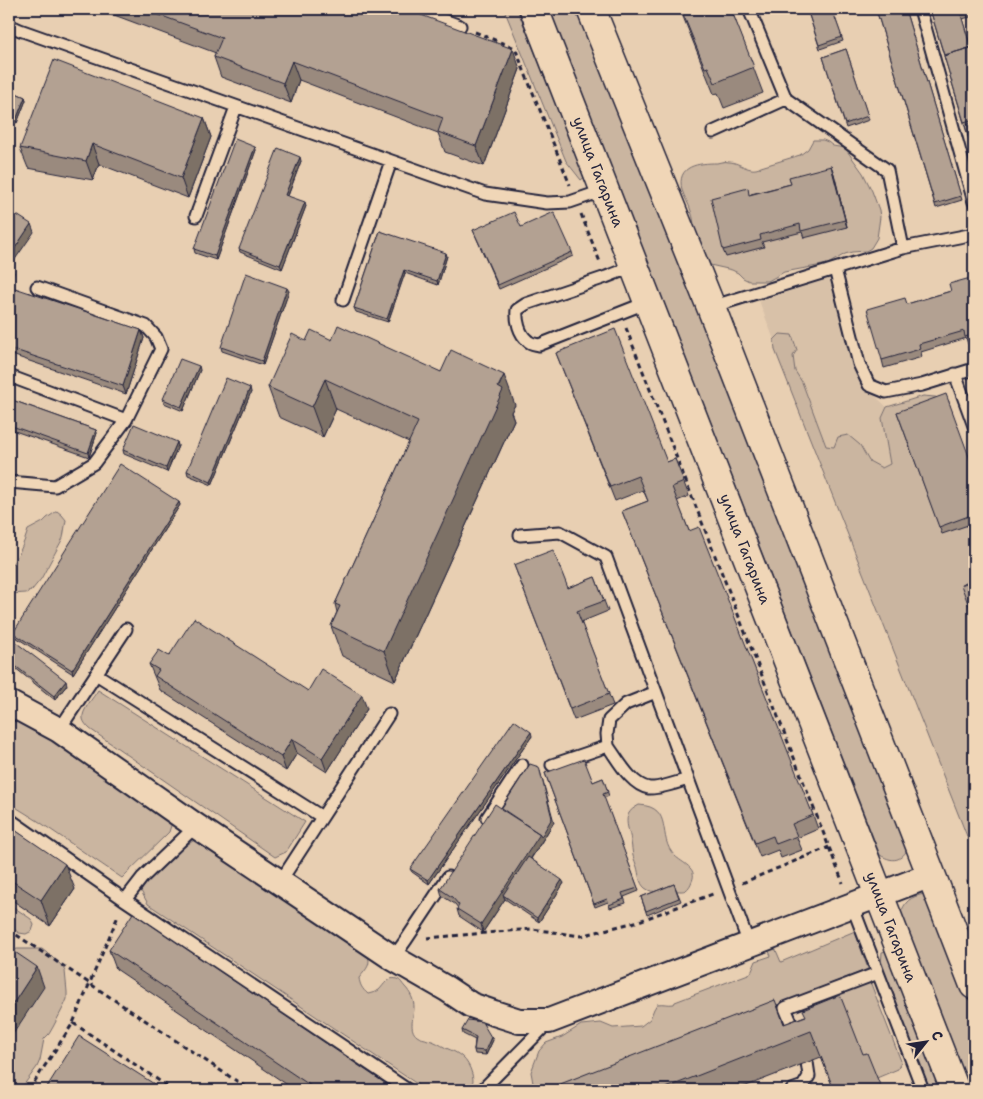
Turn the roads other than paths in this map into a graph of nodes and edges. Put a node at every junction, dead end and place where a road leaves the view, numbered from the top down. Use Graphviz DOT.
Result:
graph roads {
  1 [pos="414,9"];
  2 [pos="534,9"];
  3 [pos="591,9"];
  4 [pos="750,9"];
  5 [pos="920,9"];
  6 [pos="9,25"];
  7 [pos="460,26"];
  8 [pos="786,99"];
  9 [pos="236,107"];
  10 [pos="713,132"];
  11 [pos="391,161"];
  12 [pos="969,162"];
  13 [pos="604,190"];
  14 [pos="974,202"];
  15 [pos="196,216"];
  16 [pos="974,234"];
  17 [pos="903,248"];
  18 [pos="634,266"];
  19 [pos="836,269"];
  20 [pos="37,287"];
  21 [pos="343,300"];
  22 [pos="648,302"];
  23 [pos="711,306"];
  24 [pos="974,369"];
  25 [pos="955,374"];
  26 [pos="9,376"];
  27 [pos="126,420"];
  28 [pos="974,426"];
  29 [pos="9,482"];
  30 [pos="520,536"];
  31 [pos="126,629"];
  32 [pos="96,674"];
  33 [pos="656,692"];
  34 [pos="9,703"];
  35 [pos="389,714"];
  36 [pos="59,730"];
  37 [pos="608,746"];
  38 [pos="552,764"];
  39 [pos="522,765"];
  40 [pos="688,779"];
  41 [pos="322,816"];
  42 [pos="9,819"];
  43 [pos="196,826"];
  44 [pos="478,831"];
  45 [pos="456,865"];
  46 [pos="931,875"];
  47 [pos="280,882"];
  48 [pos="879,895"];
  49 [pos="125,900"];
  50 [pos="852,905"];
  51 [pos="750,944"];
  52 [pos="400,949"];
  53 [pos="878,973"];
  54 [pos="974,985"];
  55 [pos="549,1021"];
  56 [pos="801,1047"];
  57 [pos="807,1062"];
  58 [pos="408,1090"];
  59 [pos="482,1090"];
  60 [pos="792,1090"];
  61 [pos="923,1090"];
  62 [pos="955,1090"];
  1 -- 7 [label="lane"];
  2 -- 13 [label="main road, улица Гагарина"];
  3 -- 23 [label="main road"];
  4 -- 8 [label="lane"];
  5 -- 12 [label="lane"];
  6 -- 9 [label="lane"];
  8 -- 10 [label="lane"];
  8 -- 17 [label="lane"];
  9 -- 11 [label="lane"];
  9 -- 15 [label="lane"];
  11 -- 13 [label="lane"];
  11 -- 21 [label="lane"];
  12 -- 14 [label="lane"];
  13 -- 18 [label="main road, улица Гагарина"];
  16 -- 17 [label="lane"];
  17 -- 19 [label="lane"];
  18 -- 22 [label="main road, улица Гагарина"];
  18 -- 22 [label="lane"];
  19 -- 23 [label="lane"];
  19 -- 25 [label="lane"];
  20 -- 27 [label="lane"];
  22 -- 48 [label="main road, улица Гагарина"];
  23 -- 46 [label="main road"];
  24 -- 25 [label="lane"];
  25 -- 28 [label="lane"];
  26 -- 27 [label="lane"];
  27 -- 29 [label="lane"];
  30 -- 33 [label="lane"];
  31 -- 32 [label="lane"];
  32 -- 36 [label="lane"];
  32 -- 41 [label="lane"];
  33 -- 37 [label="lane"];
  33 -- 40 [label="lane"];
  34 -- 36 [label="street"];
  35 -- 41 [label="lane"];
  36 -- 43 [label="street"];
  37 -- 38 [label="lane"];
  37 -- 40 [label="lane"];
  39 -- 44 [label="lane"];
  40 -- 51 [label="lane"];
  41 -- 47 [label="lane"];
  42 -- 49 [label="lane"];
  43 -- 47 [label="street"];
  43 -- 49 [label="lane"];
  45 -- 52 [label="lane"];
  46 -- 48 [label="street"];
  46 -- 54 [label="main road"];
  47 -- 52 [label="street"];
  48 -- 50 [label="street"];
  48 -- 62 [label="main road, улица Гагарина"];
  49 -- 58 [label="lane"];
  50 -- 51 [label="street"];
  50 -- 53 [label="lane"];
  51 -- 55 [label="street"];
  52 -- 55 [label="street"];
  53 -- 56 [label="lane"];
  53 -- 61 [label="lane"];
  55 -- 59 [label="lane"];
  57 -- 60 [label="lane"];
}
